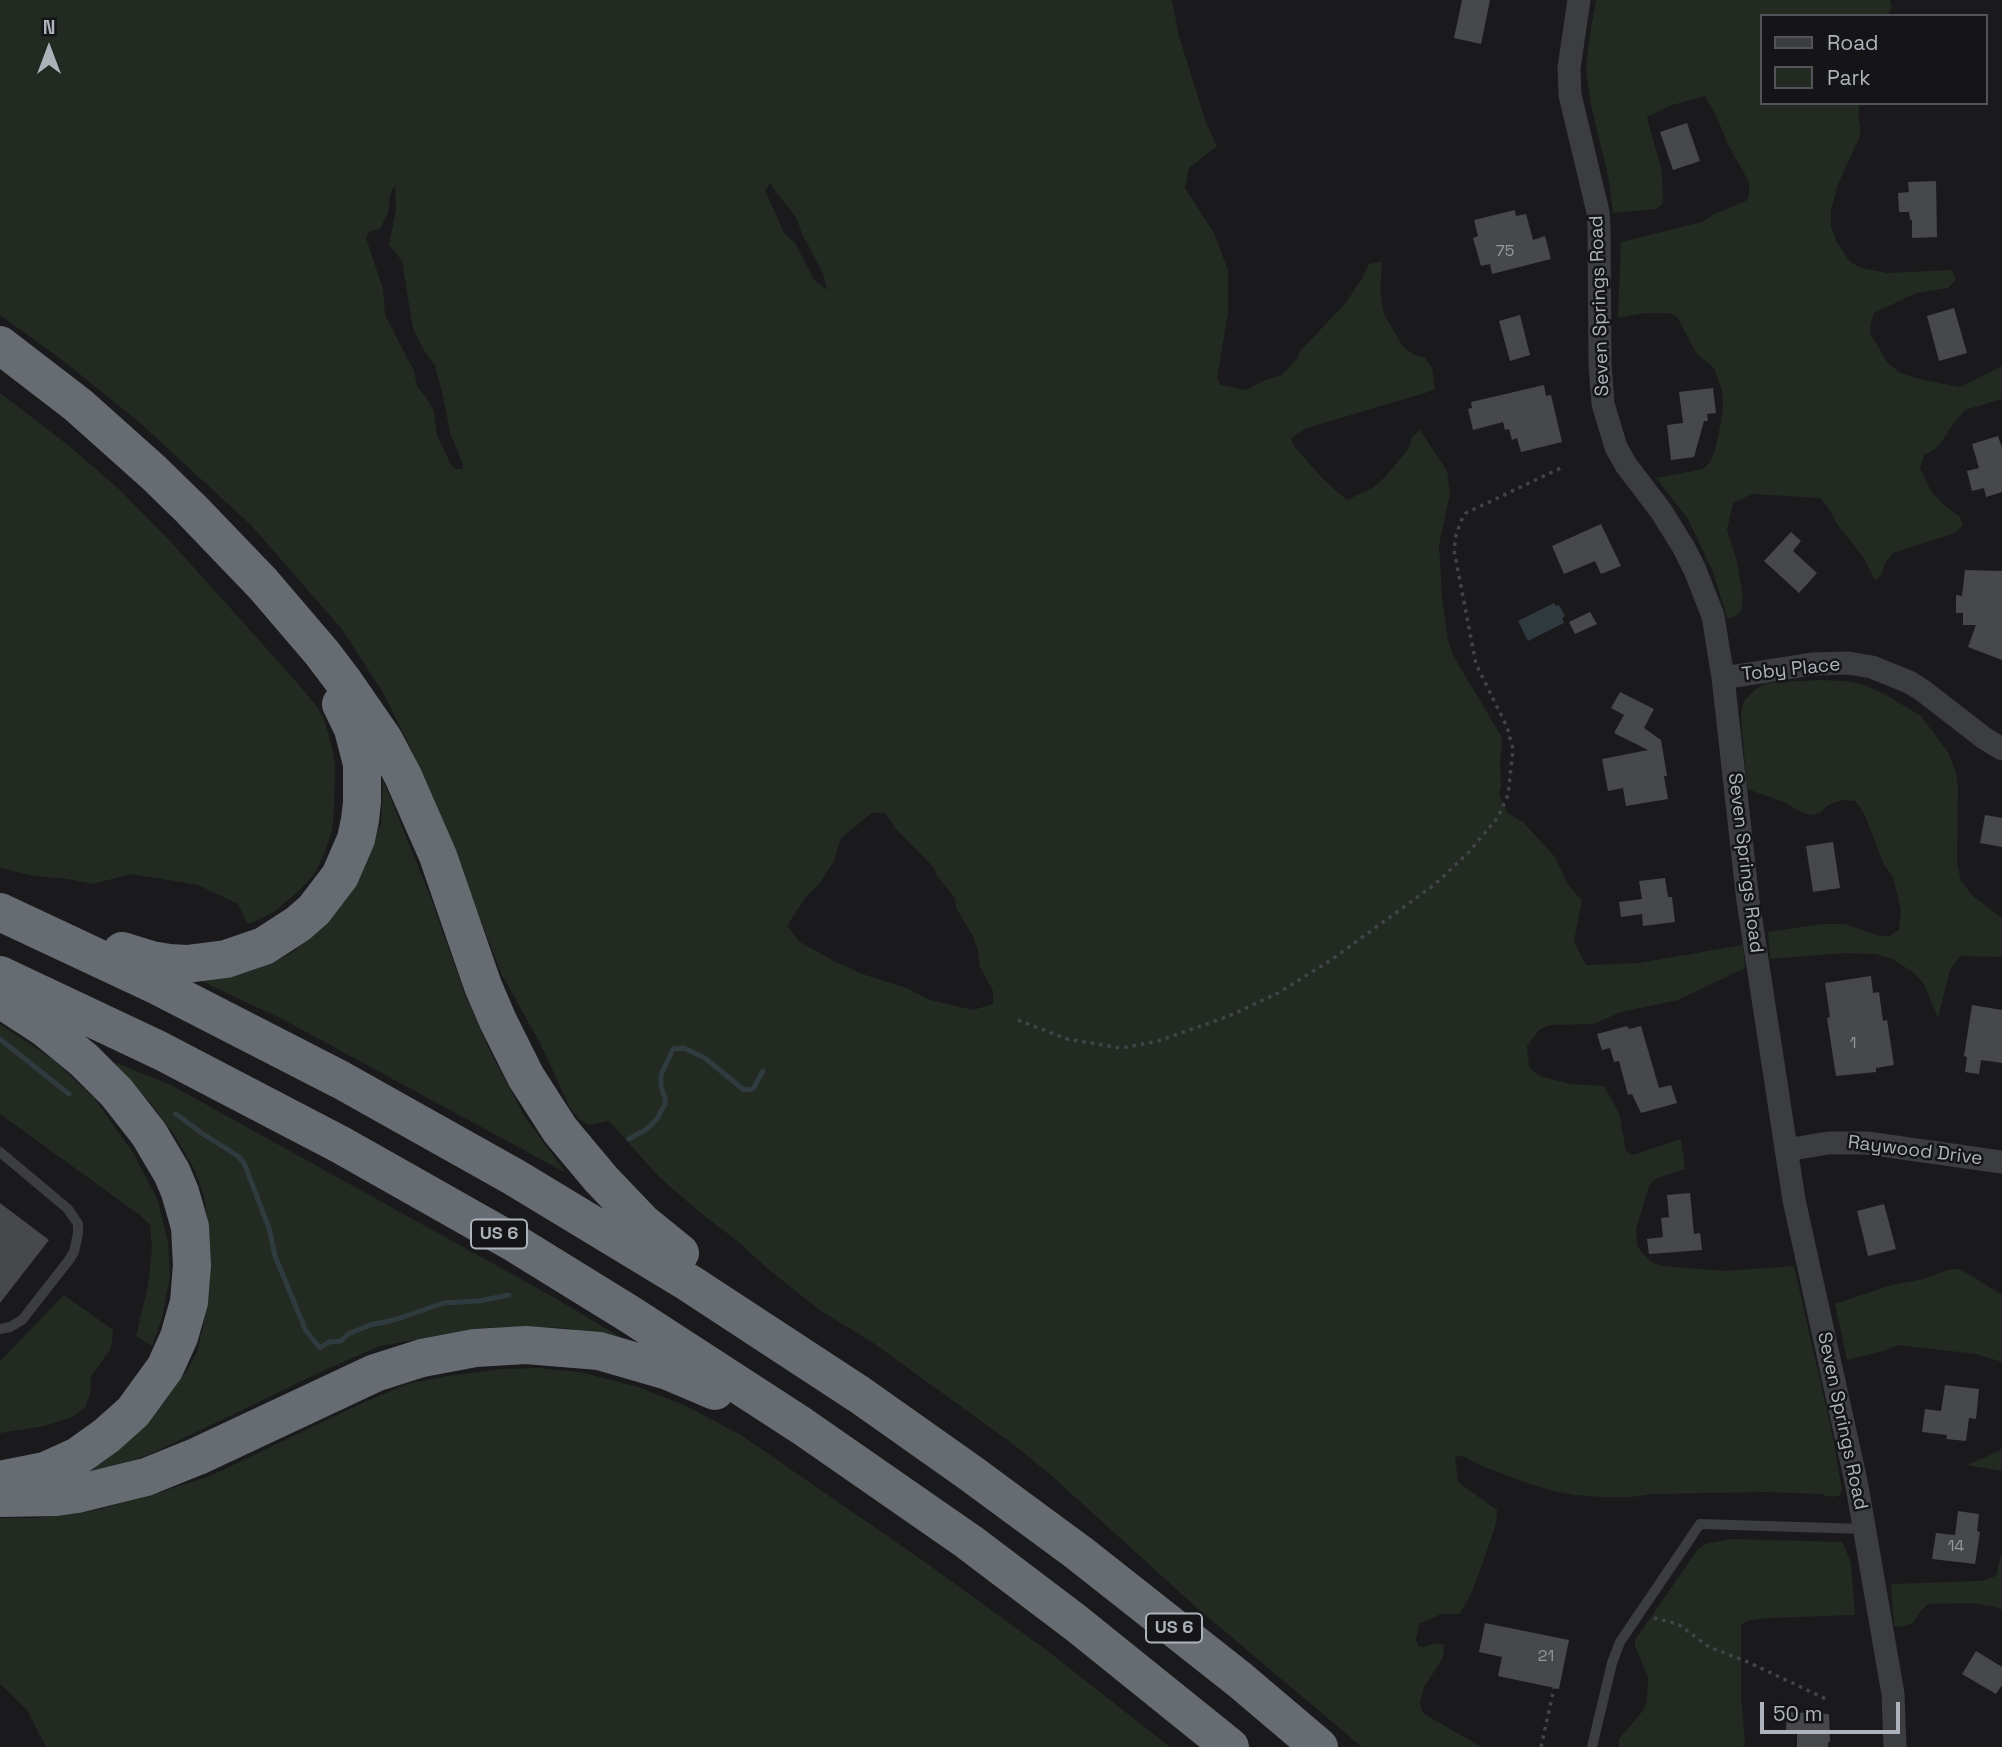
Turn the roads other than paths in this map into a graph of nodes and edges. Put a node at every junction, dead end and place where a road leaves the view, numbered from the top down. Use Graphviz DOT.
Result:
graph roads {
  1 [pos="1579,0"];
  2 [pos="0,345"];
  3 [pos="0,362"];
  4 [pos="1723,678"];
  5 [pos="2002,749"];
  6 [pos="0,900"];
  7 [pos="0,912"];
  8 [pos="0,975"];
  9 [pos="0,999"];
  10 [pos="1786,1150"];
  11 [pos="0,1152"];
  12 [pos="2002,1162"];
  13 [pos="0,1329"];
  14 [pos="860,1395"];
  15 [pos="0,1480"];
  16 [pos="0,1498"];
  17 [pos="1864,1530"];
  18 [pos="969,1542"];
  19 [pos="1230,1747"];
  20 [pos="1319,1747"];
  21 [pos="1592,1747"];
  22 [pos="1895,1747"];
  1 -- 4 [label="street, Seven Springs Road"];
  2 -- 14 [label="highway"];
  3 -- 6 [label="highway"];
  4 -- 5 [label="street, Toby Place"];
  4 -- 10 [label="street, Seven Springs Road"];
  7 -- 14 [label="highway, US 6"];
  8 -- 18 [label="highway, US 6"];
  9 -- 15 [label="highway"];
  10 -- 12 [label="street, Raywood Drive"];
  10 -- 17 [label="street, Seven Springs Road"];
  11 -- 13 [label="lane"];
  14 -- 20 [label="highway, US 6"];
  16 -- 18 [label="highway"];
  17 -- 21 [label="lane"];
  17 -- 22 [label="street, Seven Springs Road"];
  18 -- 19 [label="highway, US 6"];
}
